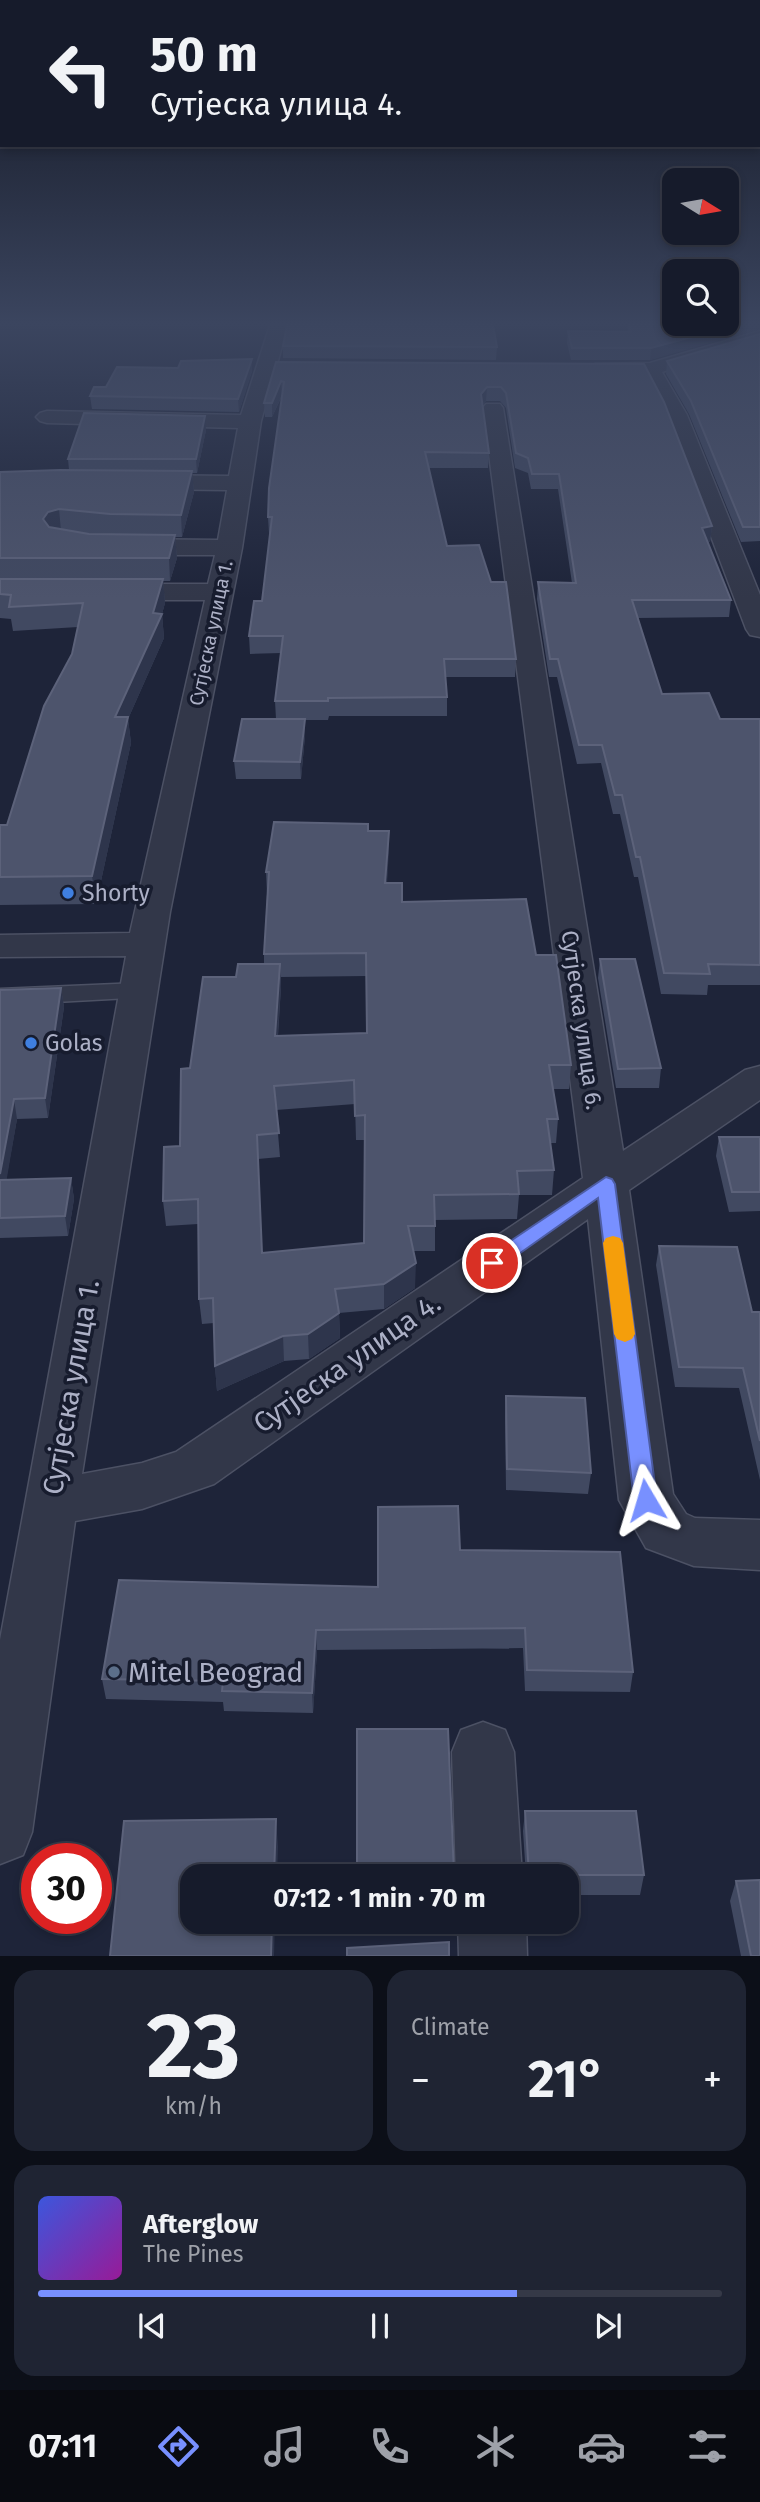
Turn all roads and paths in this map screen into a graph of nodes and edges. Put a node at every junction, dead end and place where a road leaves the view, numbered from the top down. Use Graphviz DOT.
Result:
graph roads {
  1 [pos="252,416"];
  2 [pos="494,416"];
  3 [pos="677,416"];
  4 [pos="47,417"];
  5 [pos="250,422"];
  6 [pos="118,482"];
  7 [pos="241,483"];
  8 [pos="101,546"];
  9 [pos="229,548"];
  10 [pos="82,592"];
  11 [pos="219,592"];
  12 [pos="760,629"];
  13 [pos="147,944"];
  14 [pos="0,946"];
  15 [pos="139,991"];
  16 [pos="0,997"];
  17 [pos="760,1080"];
  18 [pos="606,1184"];
  19 [pos="51,1500"];
  20 [pos="760,1545"];
  21 [pos="483,1752"];
  22 [pos="0,1832"];
  23 [pos="488,1864"];
  24 [pos="492,1934"];
  25 [pos="493,1956"];
  1 -- 5 [label="street, Сутјеска улица 1."];
  2 -- 18 [label="street, Сутјеска улица 6."];
  3 -- 12 [label="street"];
  4 -- 5 [label="street"];
  5 -- 7 [label="street, Сутјеска улица 1."];
  6 -- 7 [label="street"];
  7 -- 9 [label="street, Сутјеска улица 1."];
  8 -- 9 [label="street"];
  9 -- 11 [label="street, Сутјеска улица 1."];
  10 -- 11 [label="street"];
  11 -- 13 [label="street, Сутјеска улица 1."];
  13 -- 14 [label="street"];
  13 -- 15 [label="street, Сутјеска улица 1."];
  15 -- 16 [label="lane"];
  15 -- 19 [label="street, Сутјеска улица 1."];
  17 -- 18 [label="street, Сутјеска улица 4."];
  18 -- 19 [label="street, Сутјеска улица 4."];
  18 -- 20 [label="street, Сутјеска улица 6."];
  19 -- 22 [label="street, Сутјеска улица 1."];
  21 -- 23 [label="street"];
  24 -- 25 [label="street"];
}
